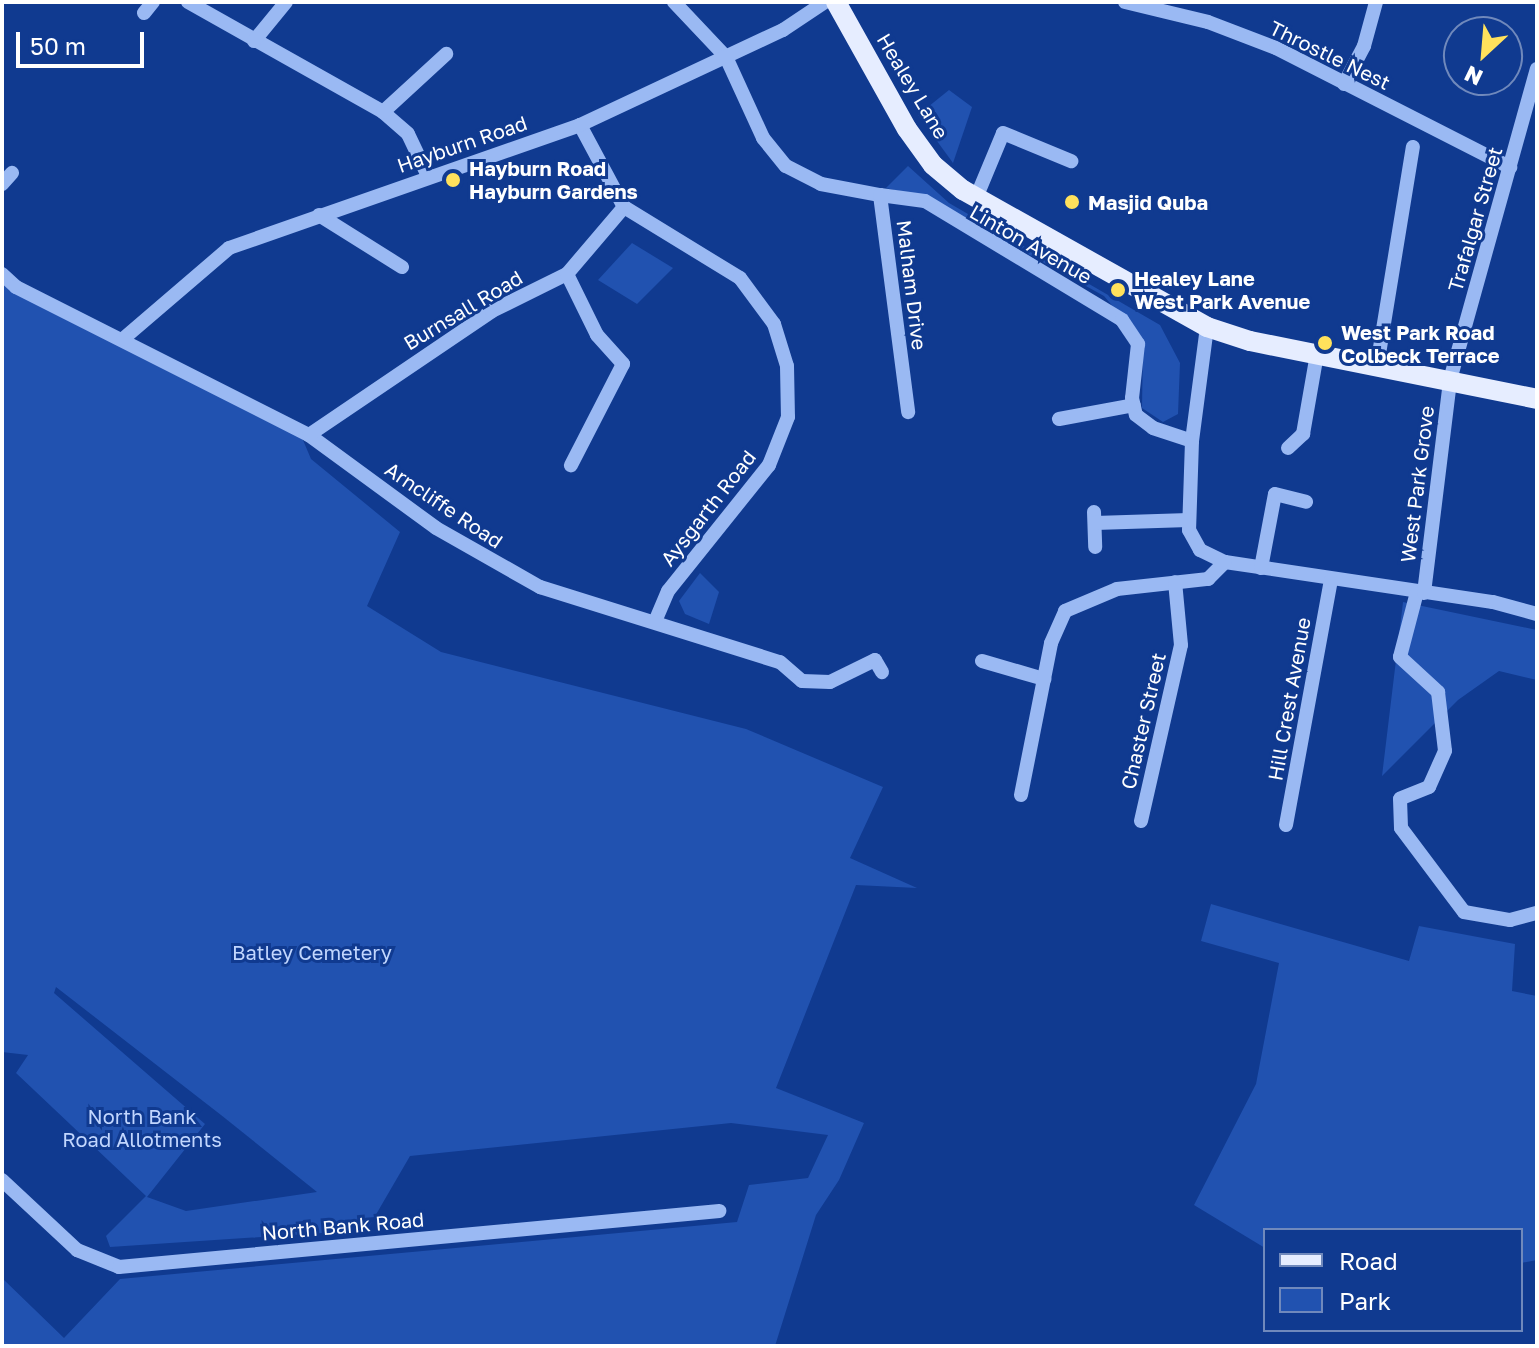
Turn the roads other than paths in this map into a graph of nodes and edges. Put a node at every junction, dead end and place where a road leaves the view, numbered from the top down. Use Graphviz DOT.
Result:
graph roads {
  1 [pos="188,2"];
  2 [pos="286,2"];
  3 [pos="674,2"];
  4 [pos="825,2"];
  5 [pos="836,2"];
  6 [pos="1125,2"];
  7 [pos="1376,2"];
  8 [pos="254,41"];
  9 [pos="446,54"];
  10 [pos="726,57"];
  11 [pos="1537,69"];
  12 [pos="1344,84"];
  13 [pos="383,112"];
  14 [pos="580,125"];
  15 [pos="1413,147"];
  16 [pos="1071,161"];
  17 [pos="1510,167"];
  18 [pos="428,176"];
  19 [pos="880,195"];
  20 [pos="976,198"];
  21 [pos="624,207"];
  22 [pos="319,215"];
  23 [pos="402,267"];
  24 [pos="2,274"];
  25 [pos="567,274"];
  26 [pos="1207,327"];
  27 [pos="123,339"];
  28 [pos="1317,354"];
  29 [pos="1377,366"];
  30 [pos="1450,380"];
  31 [pos="1537,399"];
  32 [pos="1134,405"];
  33 [pos="908,412"];
  34 [pos="1059,419"];
  35 [pos="309,435"];
  36 [pos="1192,441"];
  37 [pos="1288,448"];
  38 [pos="571,465"];
  39 [pos="1306,502"];
  40 [pos="1189,520"];
  41 [pos="1095,547"];
  42 [pos="1225,562"];
  43 [pos="1261,568"];
  44 [pos="1331,580"];
  45 [pos="1175,582"];
  46 [pos="1420,592"];
  47 [pos="1537,614"];
  48 [pos="656,619"];
  49 [pos="982,661"];
  50 [pos="882,672"];
  51 [pos="1044,679"];
  52 [pos="1021,795"];
  53 [pos="1141,821"];
  54 [pos="1286,825"];
  55 [pos="1537,913"];
  56 [pos="2,1180"];
  57 [pos="719,1211"];
  1 -- 8 [label="street"];
  2 -- 8 [label="street"];
  3 -- 10 [label="street, Malham Drive"];
  4 -- 10 [label="street, Hayburn Road"];
  5 -- 20 [label="main road, Healey Lane"];
  6 -- 12 [label="street, Throstle Nest"];
  7 -- 12 [label="street"];
  8 -- 13 [label="street"];
  9 -- 13 [label="street"];
  10 -- 14 [label="street, Hayburn Road"];
  10 -- 19 [label="street, Malham Drive"];
  11 -- 17 [label="street, Trafalgar Street"];
  12 -- 17 [label="street, Throstle Nest"];
  13 -- 18 [label="street"];
  14 -- 18 [label="street, Hayburn Road"];
  14 -- 21 [label="street"];
  15 -- 29 [label="street"];
  16 -- 20 [label="street"];
  17 -- 30 [label="street, Trafalgar Street"];
  18 -- 22 [label="street, Hayburn Road"];
  19 -- 32 [label="street, Linton Avenue"];
  19 -- 33 [label="street, Malham Drive"];
  20 -- 26 [label="main road, Healey Lane"];
  21 -- 25 [label="street, Burnsall Road"];
  21 -- 48 [label="street, Aysgarth Road"];
  22 -- 23 [label="street"];
  22 -- 27 [label="street, Hayburn Road"];
  24 -- 27 [label="street, Arncliffe Road"];
  25 -- 35 [label="street, Burnsall Road"];
  25 -- 38 [label="street"];
  26 -- 28 [label="main road, Healey Lane"];
  26 -- 36 [label="street"];
  27 -- 35 [label="street, Arncliffe Road"];
  28 -- 29 [label="main road, Healey Lane"];
  28 -- 37 [label="street"];
  29 -- 30 [label="main road, Healey Lane"];
  30 -- 31 [label="main road, Healey Lane"];
  30 -- 46 [label="street, West Park Grove"];
  32 -- 34 [label="street"];
  32 -- 36 [label="street"];
  35 -- 48 [label="street, Arncliffe Road"];
  36 -- 40 [label="street"];
  39 -- 43 [label="street"];
  40 -- 41 [label="street"];
  40 -- 42 [label="street"];
  42 -- 43 [label="street"];
  42 -- 45 [label="street"];
  43 -- 44 [label="street"];
  44 -- 46 [label="street"];
  44 -- 54 [label="street, Hill Crest Avenue"];
  45 -- 51 [label="street"];
  45 -- 53 [label="street, Chaster Street"];
  46 -- 47 [label="street"];
  46 -- 55 [label="street, West Park Grove"];
  48 -- 50 [label="street, Arncliffe Road"];
  49 -- 51 [label="street"];
  51 -- 52 [label="street"];
  56 -- 57 [label="street, North Bank Road"];
}
